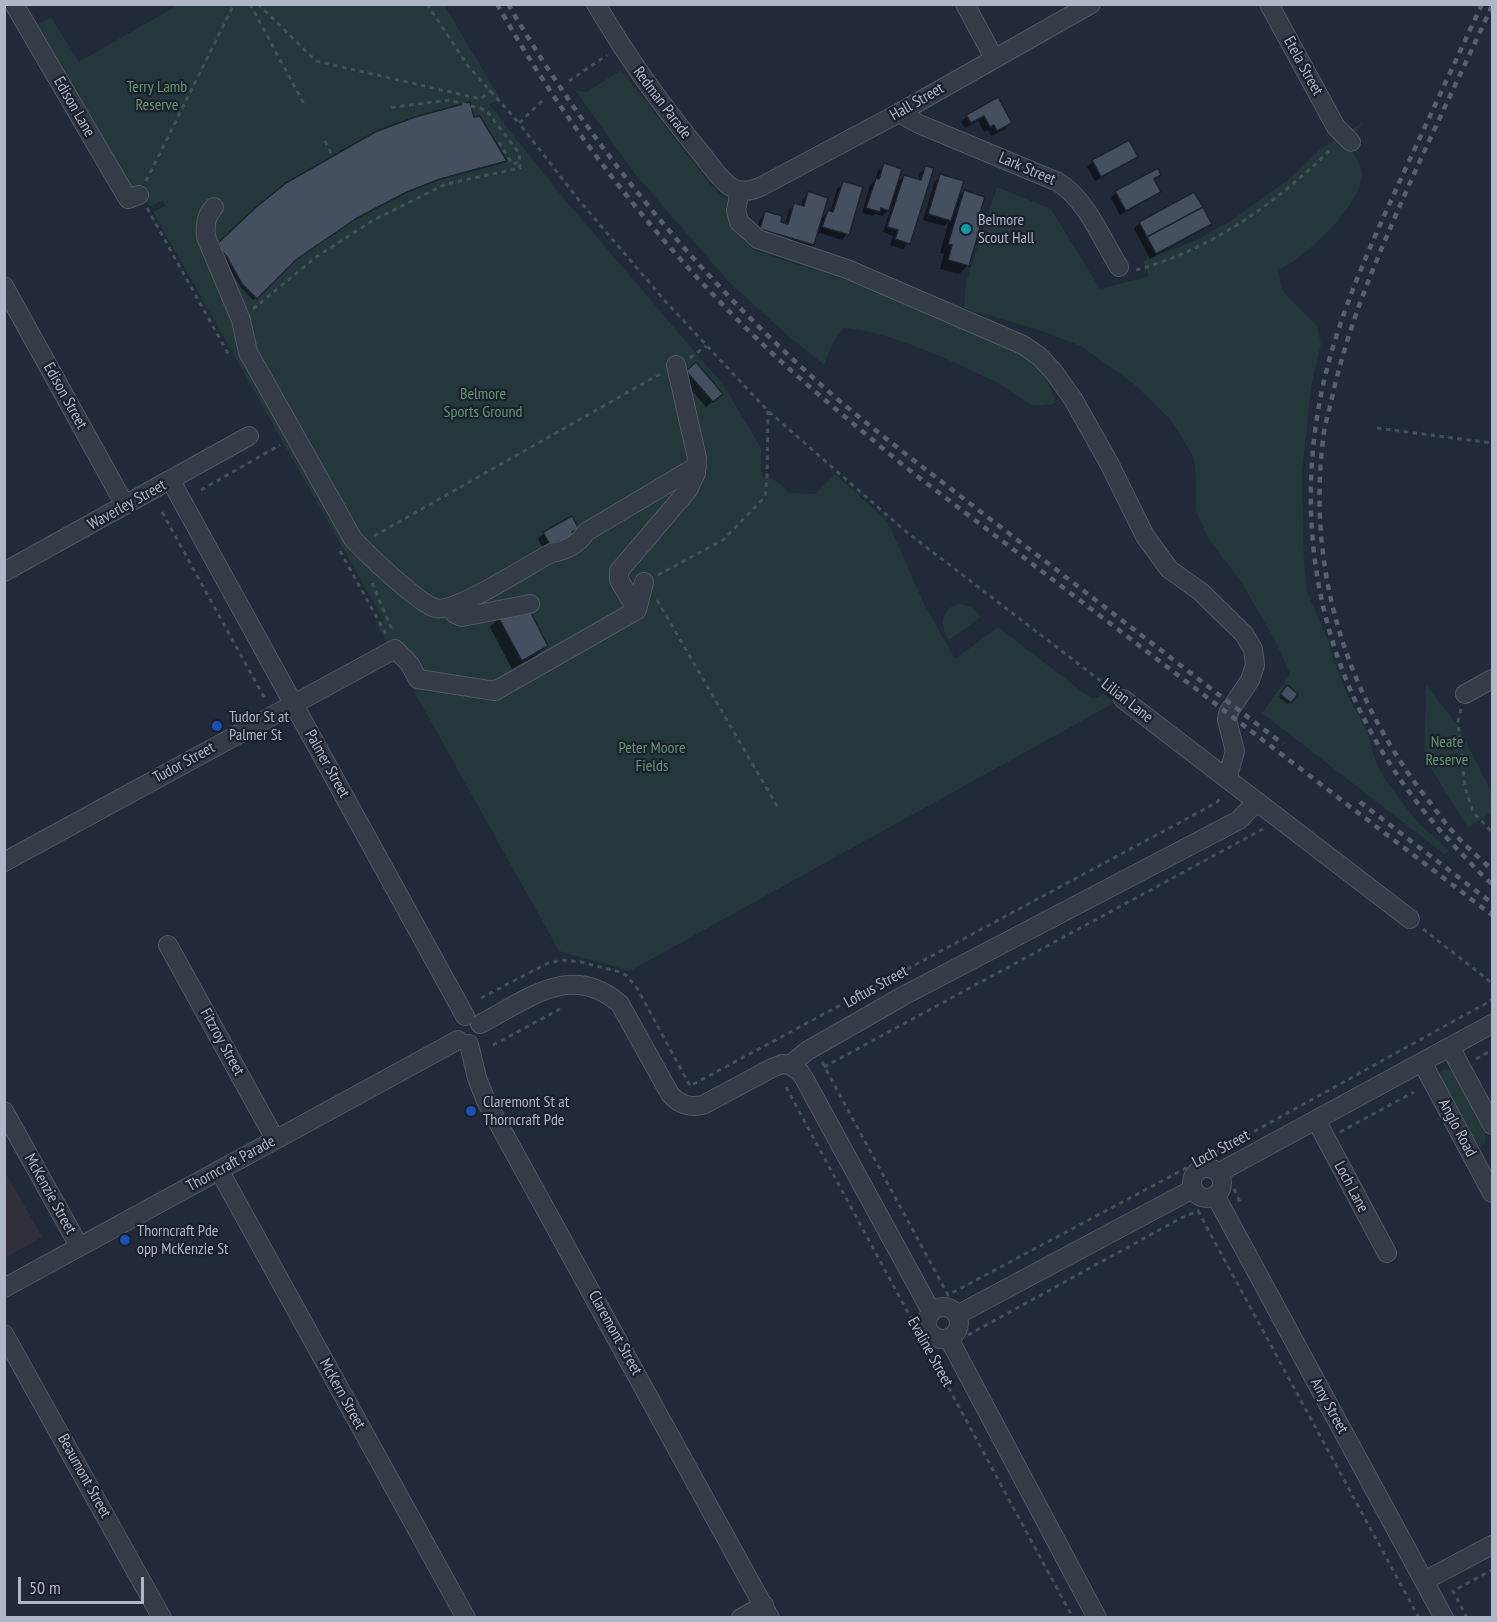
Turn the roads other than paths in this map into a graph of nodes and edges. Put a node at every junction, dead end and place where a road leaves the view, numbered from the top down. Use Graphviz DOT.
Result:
graph roads {
  1 [pos="14,4"];
  2 [pos="596,4"];
  3 [pos="965,4"];
  4 [pos="1090,4"];
  5 [pos="1269,4"];
  6 [pos="994,58"];
  7 [pos="899,113"];
  8 [pos="1351,142"];
  9 [pos="741,190"];
  10 [pos="140,195"];
  11 [pos="214,207"];
  12 [pos="1119,267"];
  13 [pos="4,286"];
  14 [pos="676,365"];
  15 [pos="249,436"];
  16 [pos="697,466"];
  17 [pos="171,481"];
  18 [pos="125,505"];
  19 [pos="4,572"];
  20 [pos="644,582"];
  21 [pos="530,604"];
  22 [pos="451,607"];
  23 [pos="637,610"];
  24 [pos="1492,679"];
  25 [pos="1465,694"];
  26 [pos="1124,699"];
  27 [pos="293,702"];
  28 [pos="1226,778"];
  29 [pos="1257,801"];
  30 [pos="4,862"];
  31 [pos="1410,919"];
  32 [pos="168,945"];
  33 [pos="472,1020"];
  34 [pos="1492,1024"];
  35 [pos="463,1042"];
  36 [pos="1450,1047"];
  37 [pos="1422,1062"];
  38 [pos="790,1065"];
  39 [pos="4,1111"];
  40 [pos="1316,1120"];
  41 [pos="1492,1125"];
  42 [pos="275,1139"];
  43 [pos="219,1170"];
  44 [pos="1218,1173"];
  45 [pos="1193,1189"];
  46 [pos="1492,1193"];
  47 [pos="1215,1195"];
  48 [pos="79,1246"];
  49 [pos="1387,1253"];
  50 [pos="4,1288"];
  51 [pos="931,1311"];
  52 [pos="957,1315"];
  53 [pos="4,1334"];
  54 [pos="949,1339"];
  55 [pos="1492,1545"];
  56 [pos="1424,1581"];
  57 [pos="767,1611"];
  58 [pos="162,1617"];
  59 [pos="466,1617"];
  60 [pos="741,1617"];
  61 [pos="1097,1617"];
  62 [pos="1444,1617"];
  1 -- 10 [label="street, Edison Lane"];
  2 -- 9 [label="street, Redman Parade"];
  3 -- 6 [label="street"];
  4 -- 6 [label="street, Hall Street"];
  5 -- 8 [label="street, Etela Street"];
  6 -- 7 [label="street, Hall Street"];
  7 -- 9 [label="street, Hall Street"];
  7 -- 12 [label="street, Lark Street"];
  9 -- 28 [label="street"];
  11 -- 22 [label="street"];
  13 -- 18 [label="street, Edison Street"];
  14 -- 16 [label="street"];
  15 -- 17 [label="street, Waverley Street"];
  16 -- 22 [label="street"];
  16 -- 23 [label="street"];
  17 -- 18 [label="street, Waverley Street"];
  17 -- 27 [label="street, Palmer Street"];
  18 -- 19 [label="street, Waverley Street"];
  20 -- 23 [label="street"];
  21 -- 22 [label="street"];
  23 -- 27 [label="street, Tudor Street"];
  24 -- 25 [label="street"];
  26 -- 28 [label="street, Lilian Lane"];
  27 -- 30 [label="street, Tudor Street"];
  27 -- 33 [label="street, Palmer Street"];
  28 -- 29 [label="street, Lilian Lane"];
  29 -- 31 [label="street, Lilian Lane"];
  29 -- 38 [label="street, Loftus Street"];
  32 -- 42 [label="street, Fitzroy Street"];
  33 -- 35 [label="street"];
  33 -- 35 [label="street"];
  33 -- 38 [label="street, Loftus Street"];
  34 -- 36 [label="street, Loch Street"];
  35 -- 42 [label="street, Thorncraft Parade"];
  35 -- 57 [label="street, Claremont Street"];
  36 -- 37 [label="street, Loch Street"];
  36 -- 41 [label="street, Anglo Road"];
  37 -- 40 [label="street, Loch Street"];
  37 -- 46 [label="street, Anglo Road"];
  38 -- 51 [label="street, Evaline Street"];
  39 -- 48 [label="street, McKenzie Street"];
  40 -- 44 [label="street, Loch Street"];
  40 -- 49 [label="street, Loch Lane"];
  42 -- 43 [label="street, Thorncraft Parade"];
  43 -- 48 [label="street, Thorncraft Parade"];
  43 -- 59 [label="street, McKern Street"];
  44 -- 45 [label="street"];
  44 -- 47 [label="street"];
  45 -- 47 [label="street"];
  45 -- 52 [label="street, Loch Street"];
  47 -- 56 [label="street, Amy Street"];
  48 -- 50 [label="street, Thorncraft Parade"];
  51 -- 52 [label="street"];
  51 -- 54 [label="street"];
  52 -- 54 [label="street"];
  53 -- 58 [label="street, Beaumont Street"];
  54 -- 61 [label="street, Evaline Street"];
  55 -- 56 [label="street"];
  56 -- 62 [label="street, Amy Street"];
  57 -- 60 [label="street"];
}
